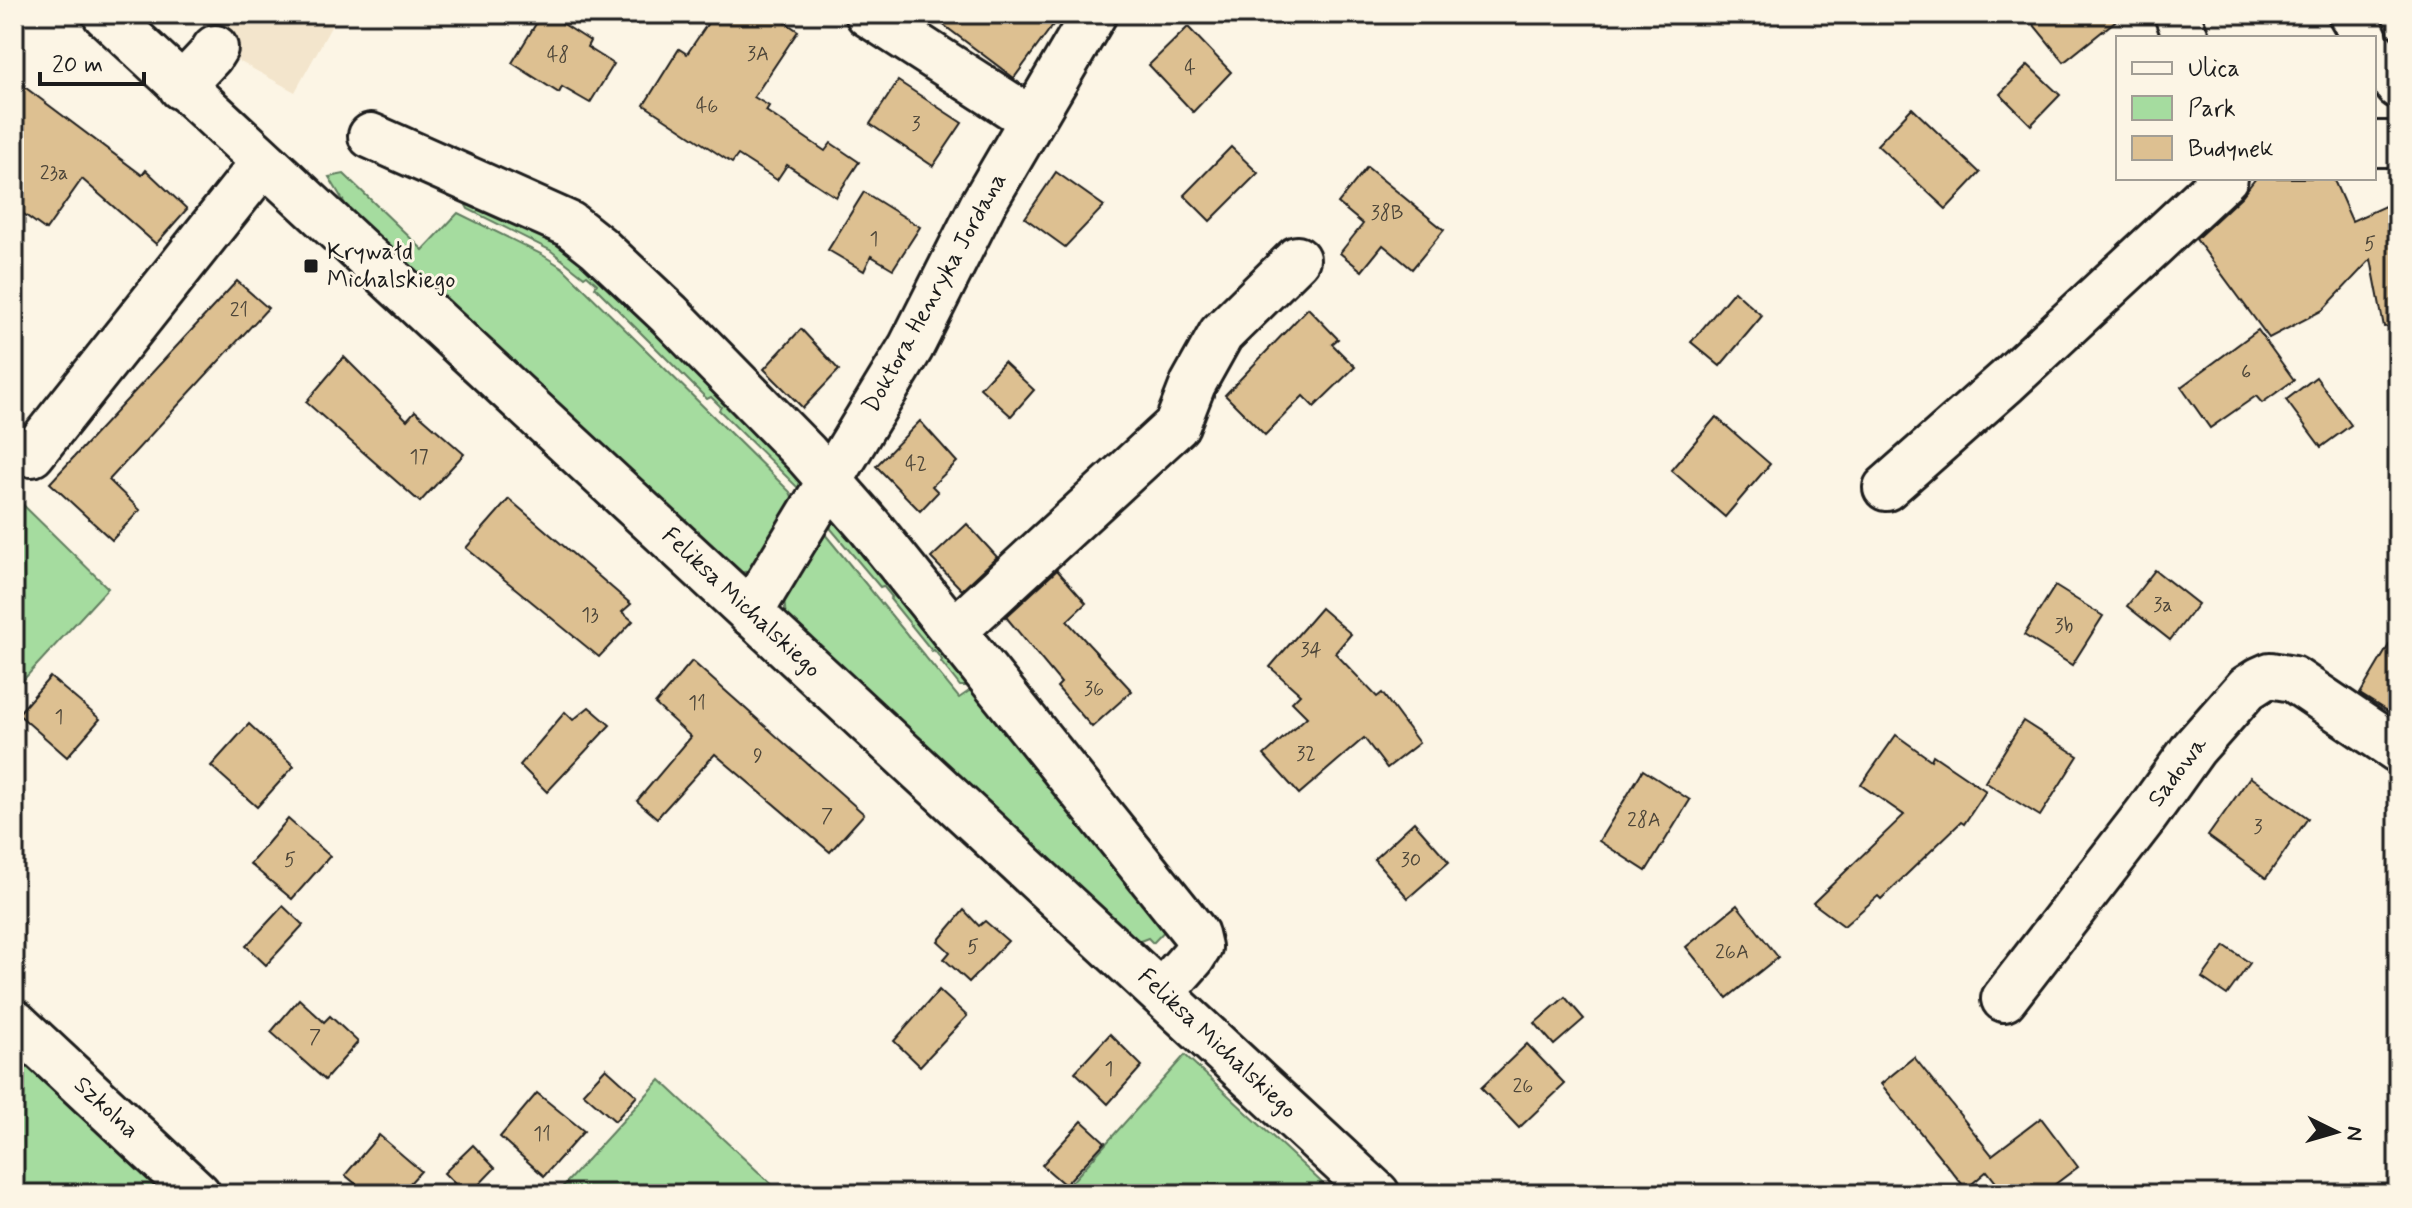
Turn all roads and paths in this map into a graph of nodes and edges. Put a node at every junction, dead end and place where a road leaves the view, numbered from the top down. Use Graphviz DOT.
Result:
graph roads {
  1 [pos="105,14"];
  2 [pos="868,14"];
  3 [pos="1094,14"];
  4 [pos="2177,14"];
  5 [pos="2351,14"];
  6 [pos="2185,36"];
  7 [pos="2364,36"];
  8 [pos="215,48"];
  9 [pos="2376,56"];
  10 [pos="2398,86"];
  11 [pos="181,87"];
  12 [pos="1031,119"];
  13 [pos="371,136"];
  14 [pos="2376,144"];
  15 [pos="2398,144"];
  16 [pos="263,163"];
  17 [pos="2223,180"];
  18 [pos="1297,259"];
  19 [pos="32,454"];
  20 [pos="828,480"];
  21 [pos="1886,488"];
  22 [pos="750,613"];
  23 [pos="954,631"];
  24 [pos="2398,750"];
  25 [pos="1162,992"];
  26 [pos="2004,999"];
  27 [pos="14,1022"];
  28 [pos="198,1194"];
  29 [pos="1377,1194"];
  1 -- 11 [label="street, Feliksa Michalskiego"];
  2 -- 12 [label="street"];
  3 -- 12 [label="street, Doktora Henryka Jordana"];
  4 -- 6 [label="street"];
  5 -- 7 [label="street"];
  8 -- 11 [label="street"];
  9 -- 10 [label="street"];
  11 -- 16 [label="street, Feliksa Michalskiego"];
  12 -- 20 [label="street, Doktora Henryka Jordana"];
  13 -- 20 [label="street"];
  14 -- 15 [label="street"];
  16 -- 19 [label="street"];
  16 -- 22 [label="street, Feliksa Michalskiego"];
  17 -- 21 [label="street"];
  18 -- 23 [label="street"];
  20 -- 22 [label="street, Doktora Henryka Jordana"];
  20 -- 23 [label="street"];
  22 -- 25 [label="street, Feliksa Michalskiego"];
  23 -- 25 [label="street"];
  24 -- 26 [label="street, Sadowa"];
  25 -- 29 [label="street, Feliksa Michalskiego"];
  27 -- 28 [label="street, Szkolna"];
}
